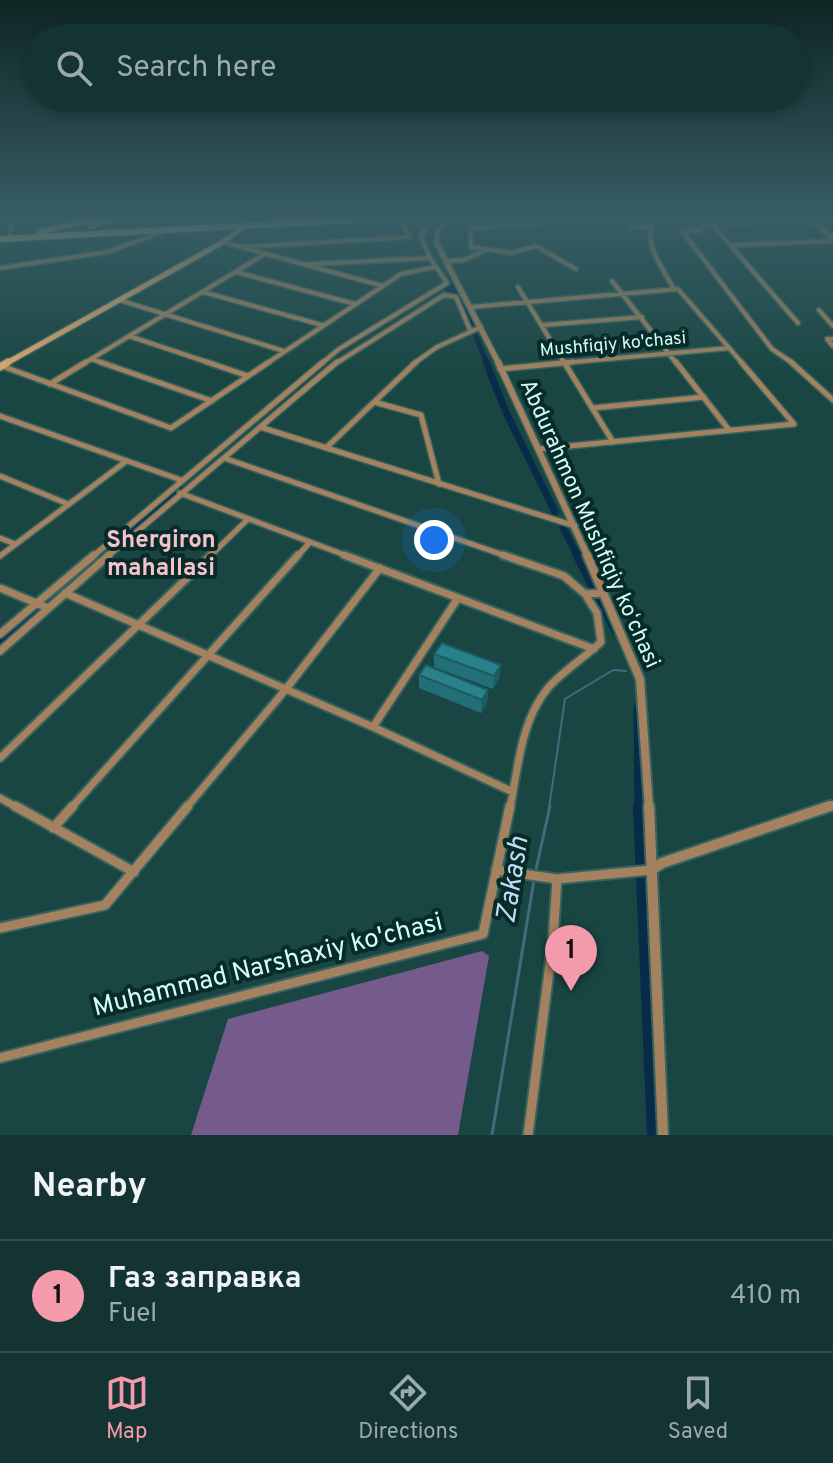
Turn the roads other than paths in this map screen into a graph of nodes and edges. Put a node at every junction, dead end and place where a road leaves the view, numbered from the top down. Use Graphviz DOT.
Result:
graph roads {
  1 [pos="175,269"];
  2 [pos="241,269"];
  3 [pos="320,269"];
  4 [pos="425,269"];
  5 [pos="436,269"];
  6 [pos="452,269"];
  7 [pos="664,269"];
  8 [pos="711,269"];
  9 [pos="750,269"];
  10 [pos="236,272"];
  11 [pos="612,281"];
  12 [pos="383,286"];
  13 [pos="518,287"];
  14 [pos="674,289"];
  15 [pos="203,292"];
  16 [pos="624,295"];
  17 [pos="119,300"];
  18 [pos="528,303"];
  19 [pos="355,304"];
  20 [pos="471,307"];
  21 [pos="819,310"];
  22 [pos="166,314"];
  23 [pos="642,317"];
  24 [pos="798,323"];
  25 [pos="322,325"];
  26 [pos="543,325"];
  27 [pos="833,326"];
  28 [pos="481,327"];
  29 [pos="470,330"];
  30 [pos="129,336"];
  31 [pos="833,339"];
  32 [pos="660,341"];
  33 [pos="833,346"];
  34 [pos="729,348"];
  35 [pos="284,351"];
  36 [pos="558,351"];
  37 [pos="670,353"];
  38 [pos="91,359"];
  39 [pos="566,363"];
  40 [pos="1,366"];
  41 [pos="500,369"];
  42 [pos="248,376"];
  43 [pos="50,384"];
  44 [pos="704,397"];
  45 [pos="833,400"];
  46 [pos="212,401"];
  47 [pos="374,402"];
  48 [pos="593,408"];
  49 [pos="1,418"];
  50 [pos="260,427"];
  51 [pos="729,430"];
  52 [pos="613,442"];
  53 [pos="326,448"];
  54 [pos="539,449"];
  55 [pos="224,458"];
  56 [pos="125,462"];
  57 [pos="0,476"];
  58 [pos="182,480"];
  59 [pos="192,484"];
  60 [pos="439,484"];
  61 [pos="180,493"];
  62 [pos="68,504"];
  63 [pos="248,519"];
  64 [pos="575,526"];
  65 [pos="0,538"];
  66 [pos="310,542"];
  67 [pos="15,544"];
  68 [pos="0,556"];
  69 [pos="380,568"];
  70 [pos="0,588"];
  71 [pos="65,593"];
  72 [pos="604,593"];
  73 [pos="585,594"];
  74 [pos="458,598"];
  75 [pos="36,603"];
  76 [pos="48,608"];
  77 [pos="137,624"];
  78 [pos="0,634"];
  79 [pos="594,649"];
  80 [pos="0,651"];
  81 [pos="209,655"];
  82 [pos="286,689"];
  83 [pos="373,727"];
  84 [pos="0,758"];
  85 [pos="513,792"];
  86 [pos="0,798"];
  87 [pos="833,805"];
  88 [pos="53,828"];
  89 [pos="496,870"];
  90 [pos="650,870"];
  91 [pos="134,872"];
  92 [pos="557,879"];
  93 [pos="0,928"];
  94 [pos="0,1058"];
  95 [pos="528,1135"];
  96 [pos="663,1135"];
  1 -- 17 [label="main road"];
  2 -- 10 [label="street"];
  3 -- 12 [label="street"];
  4 -- 12 [label="street"];
  5 -- 58 [label="street"];
  6 -- 20 [label="street, Abdurahmon Mushfiqiy koʻchasi"];
  7 -- 14 [label="street"];
  8 -- 45 [label="street"];
  9 -- 24 [label="street"];
  10 -- 15 [label="street"];
  10 -- 19 [label="street"];
  11 -- 16 [label="street"];
  12 -- 19 [label="street"];
  13 -- 18 [label="street"];
  14 -- 16 [label="street"];
  14 -- 34 [label="street"];
  15 -- 22 [label="street"];
  15 -- 25 [label="street"];
  16 -- 18 [label="street"];
  16 -- 23 [label="street"];
  17 -- 22 [label="street"];
  17 -- 40 [label="main road"];
  18 -- 20 [label="street"];
  18 -- 26 [label="street"];
  19 -- 25 [label="street"];
  20 -- 28 [label="street, Abdurahmon Mushfiqiy koʻchasi"];
  21 -- 27 [label="street"];
  22 -- 30 [label="street"];
  22 -- 35 [label="street"];
  23 -- 26 [label="street"];
  23 -- 32 [label="street"];
  25 -- 35 [label="street"];
  26 -- 36 [label="street"];
  28 -- 29 [label="street"];
  28 -- 41 [label="street, Abdurahmon Mushfiqiy koʻchasi"];
  29 -- 47 [label="street"];
  29 -- 50 [label="street"];
  30 -- 38 [label="street"];
  30 -- 42 [label="street"];
  31 -- 33 [label="street"];
  32 -- 36 [label="street"];
  32 -- 37 [label="street"];
  34 -- 37 [label="street, Mushfiqiy ko'chasi"];
  34 -- 51 [label="street"];
  35 -- 42 [label="street"];
  36 -- 39 [label="street"];
  37 -- 39 [label="street, Mushfiqiy ko'chasi"];
  37 -- 44 [label="street"];
  38 -- 43 [label="street"];
  38 -- 46 [label="street"];
  39 -- 41 [label="street, Mushfiqiy ko'chasi"];
  39 -- 48 [label="street"];
  40 -- 43 [label="street"];
  41 -- 54 [label="street, Abdurahmon Mushfiqiy koʻchasi"];
  42 -- 46 [label="street"];
  43 -- 46 [label="street"];
  44 -- 48 [label="street"];
  44 -- 51 [label="street"];
  47 -- 53 [label="street"];
  47 -- 60 [label="street"];
  48 -- 52 [label="street"];
  49 -- 56 [label="street"];
  50 -- 53 [label="street"];
  50 -- 55 [label="street"];
  51 -- 52 [label="street"];
  52 -- 54 [label="street"];
  53 -- 60 [label="street"];
  54 -- 64 [label="street, Abdurahmon Mushfiqiy koʻchasi"];
  55 -- 59 [label="street"];
  55 -- 73 [label="street"];
  56 -- 58 [label="street"];
  56 -- 62 [label="street"];
  57 -- 62 [label="street"];
  58 -- 59 [label="street"];
  58 -- 75 [label="street"];
  59 -- 61 [label="street"];
  60 -- 64 [label="street"];
  61 -- 63 [label="street"];
  61 -- 71 [label="street"];
  62 -- 67 [label="street"];
  63 -- 66 [label="street"];
  63 -- 77 [label="street"];
  64 -- 72 [label="street, Abdurahmon Mushfiqiy koʻchasi"];
  65 -- 67 [label="street"];
  66 -- 69 [label="street"];
  66 -- 81 [label="street"];
  67 -- 68 [label="street"];
  69 -- 74 [label="street"];
  69 -- 82 [label="street"];
  70 -- 75 [label="street"];
  71 -- 76 [label="street"];
  71 -- 77 [label="street"];
  72 -- 73 [label="street"];
  72 -- 90 [label="street, Abdurahmon Mushfiqiy koʻchasi"];
  73 -- 79 [label="street"];
  74 -- 79 [label="street"];
  74 -- 83 [label="street"];
  75 -- 76 [label="street"];
  75 -- 78 [label="street"];
  76 -- 80 [label="street"];
  77 -- 81 [label="street"];
  77 -- 84 [label="street"];
  79 -- 85 [label="street"];
  81 -- 82 [label="street"];
  81 -- 88 [label="street"];
  82 -- 83 [label="street"];
  82 -- 91 [label="street"];
  83 -- 85 [label="street"];
  85 -- 89 [label="street"];
  86 -- 88 [label="street"];
  87 -- 90 [label="street"];
  88 -- 91 [label="street"];
  89 -- 92 [label="street"];
  89 -- 94 [label="street, Muhammad Narshaxiy ko'chasi"];
  90 -- 92 [label="street"];
  90 -- 96 [label="street, Abdurahmon Mushfiqiy koʻchasi"];
  91 -- 93 [label="street"];
  92 -- 95 [label="street"];
}
